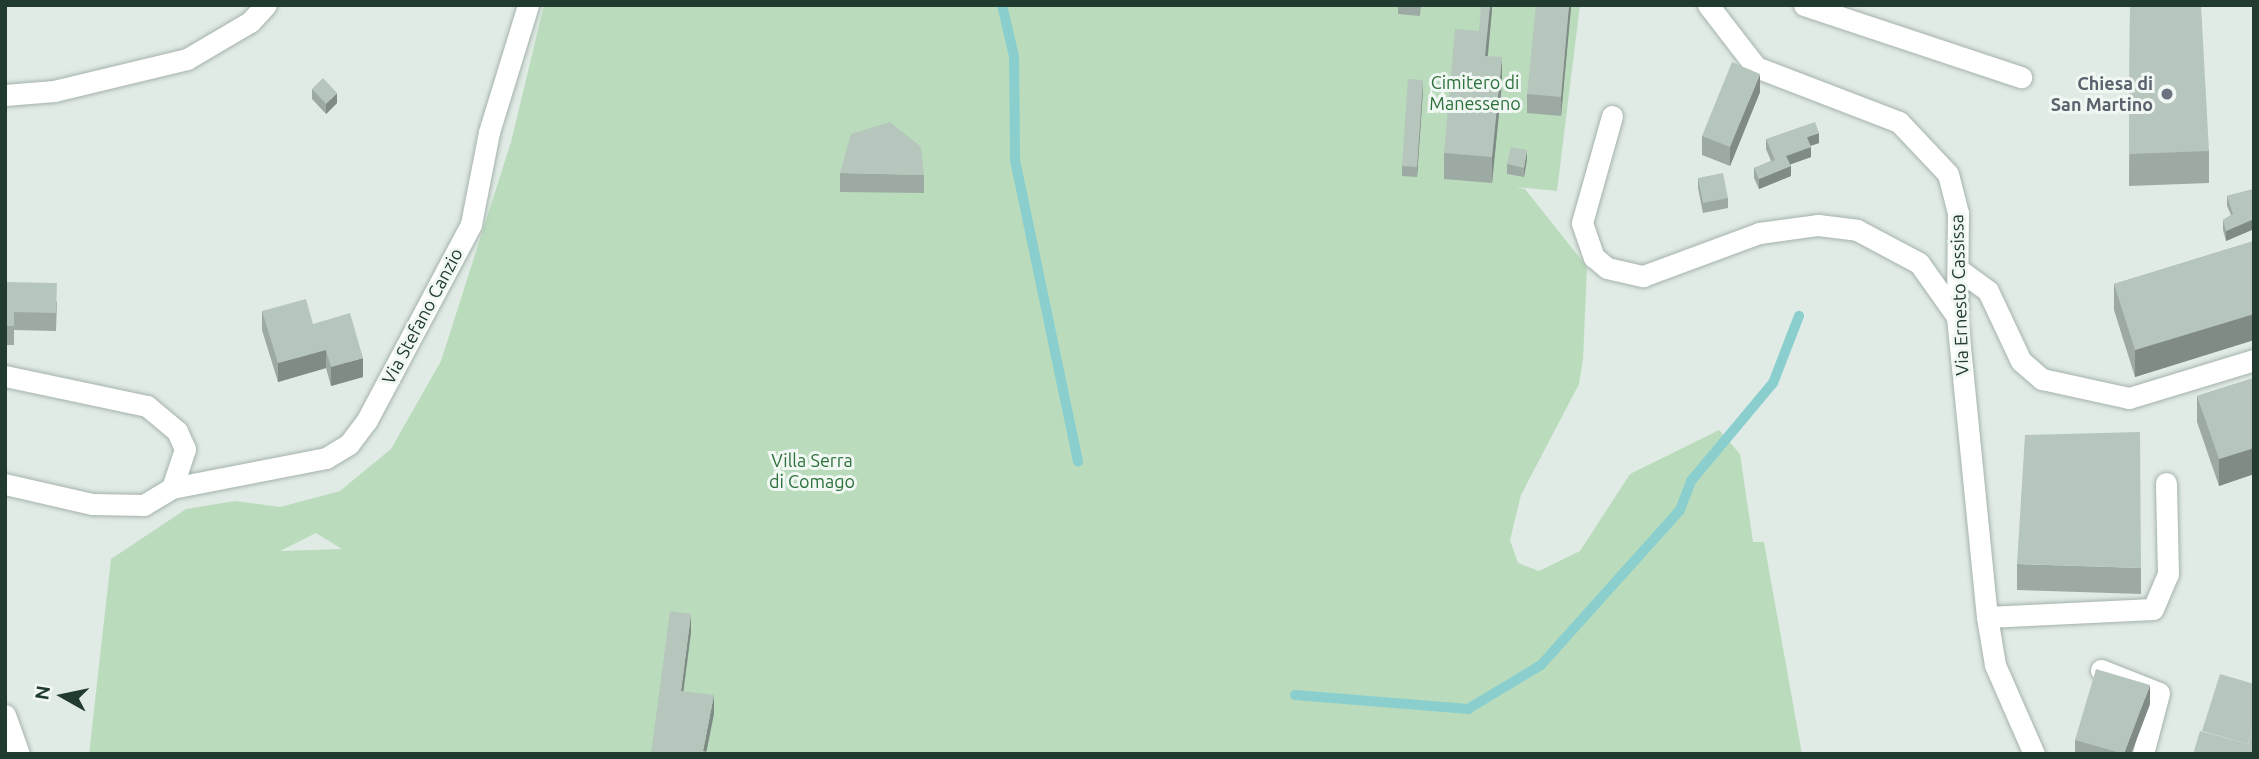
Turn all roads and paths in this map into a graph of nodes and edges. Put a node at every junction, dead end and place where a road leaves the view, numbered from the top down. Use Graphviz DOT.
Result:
graph roads {
  1 [pos="266,5"];
  2 [pos="528,5"];
  3 [pos="1708,5"];
  4 [pos="1804,5"];
  5 [pos="2021,77"];
  6 [pos="5,95"];
  7 [pos="1612,116"];
  8 [pos="1958,268"];
  9 [pos="1957,317"];
  10 [pos="2254,360"];
  11 [pos="5,376"];
  12 [pos="2166,483"];
  13 [pos="5,484"];
  14 [pos="172,488"];
  15 [pos="1987,617"];
  16 [pos="2101,670"];
  17 [pos="5,715"];
  18 [pos="19,754"];
  19 [pos="2034,754"];
  20 [pos="2143,754"];
  1 -- 6 [label="street"];
  2 -- 14 [label="street, Via Stefano Canzio"];
  3 -- 8 [label="street, Via Ernesto Cassissa"];
  4 -- 5 [label="street"];
  7 -- 9 [label="street"];
  8 -- 9 [label="street, Via Ernesto Cassissa"];
  8 -- 10 [label="street"];
  9 -- 15 [label="street, Via Ernesto Cassissa"];
  11 -- 14 [label="street"];
  12 -- 15 [label="street"];
  13 -- 14 [label="street, Via Stefano Canzio"];
  15 -- 19 [label="street, Via Ernesto Cassissa"];
  16 -- 20 [label="street"];
  17 -- 18 [label="street"];
}
